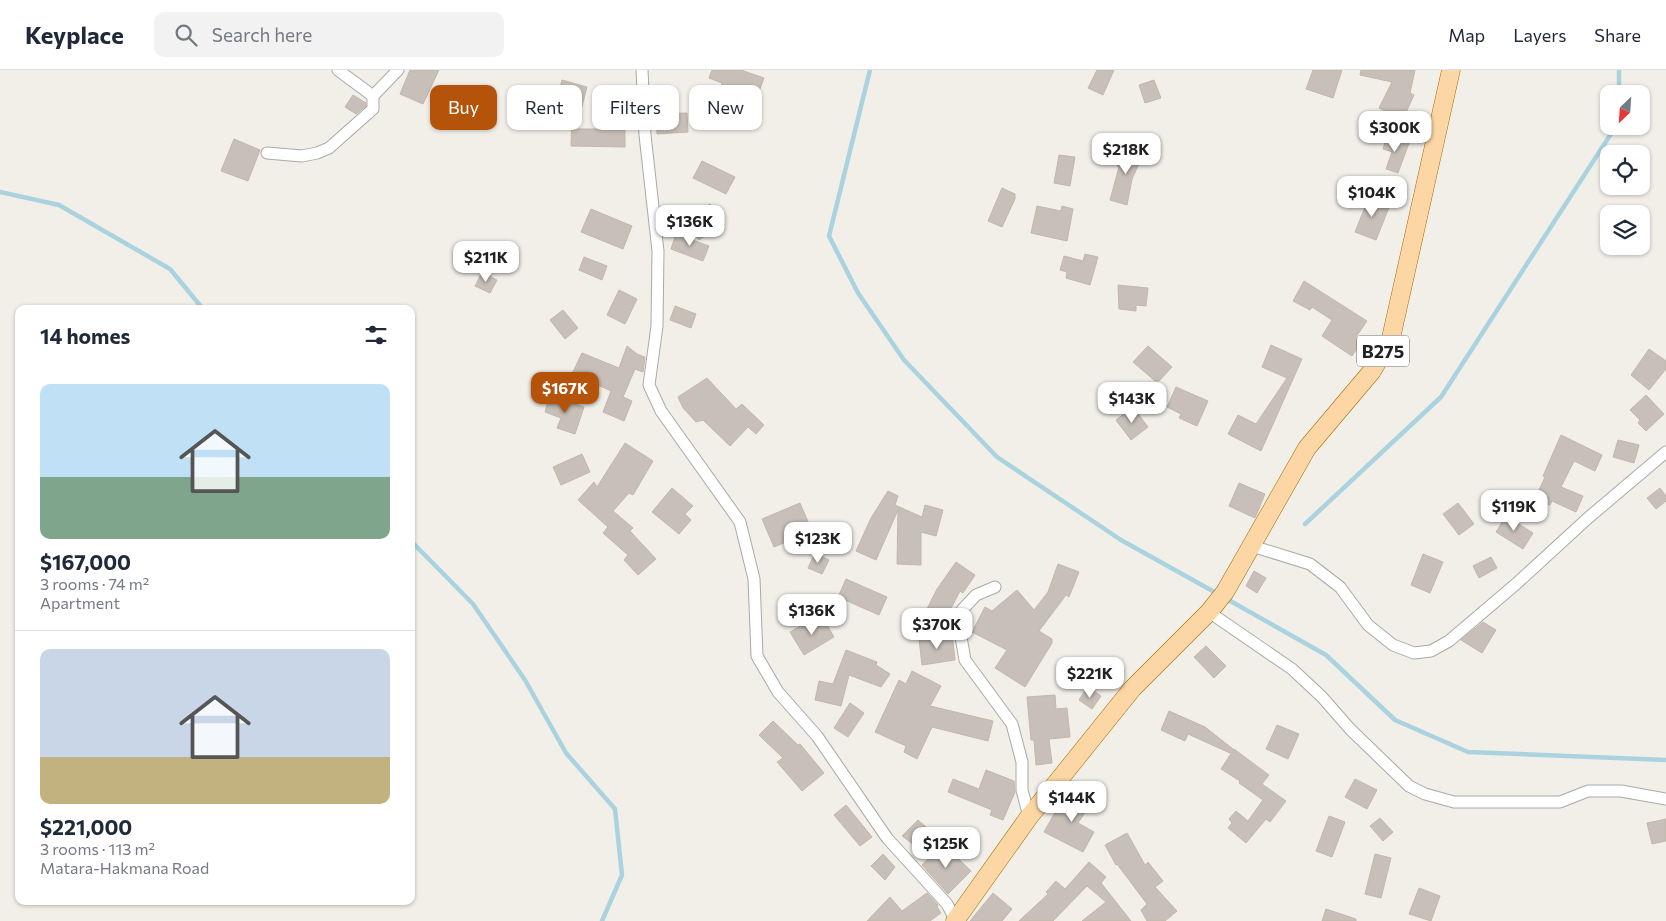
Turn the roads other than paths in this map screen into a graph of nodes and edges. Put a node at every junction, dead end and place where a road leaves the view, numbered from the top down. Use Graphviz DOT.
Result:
graph roads {
  1 [pos="338,70"];
  2 [pos="398,70"];
  3 [pos="642,70"];
  4 [pos="1451,70"];
  5 [pos="373,96"];
  6 [pos="267,153"];
  7 [pos="1666,452"];
  8 [pos="1252,546"];
  9 [pos="994,587"];
  10 [pos="1209,612"];
  11 [pos="1666,799"];
  12 [pos="1029,817"];
  13 [pos="956,921"];
  1 -- 5 [label="street"];
  2 -- 5 [label="street"];
  3 -- 13 [label="street"];
  4 -- 8 [label="main road, B275"];
  5 -- 6 [label="street"];
  7 -- 8 [label="street"];
  8 -- 10 [label="main road, B275"];
  9 -- 12 [label="street"];
  10 -- 11 [label="street"];
  10 -- 12 [label="main road, B275"];
  12 -- 13 [label="main road, B275"];
}
